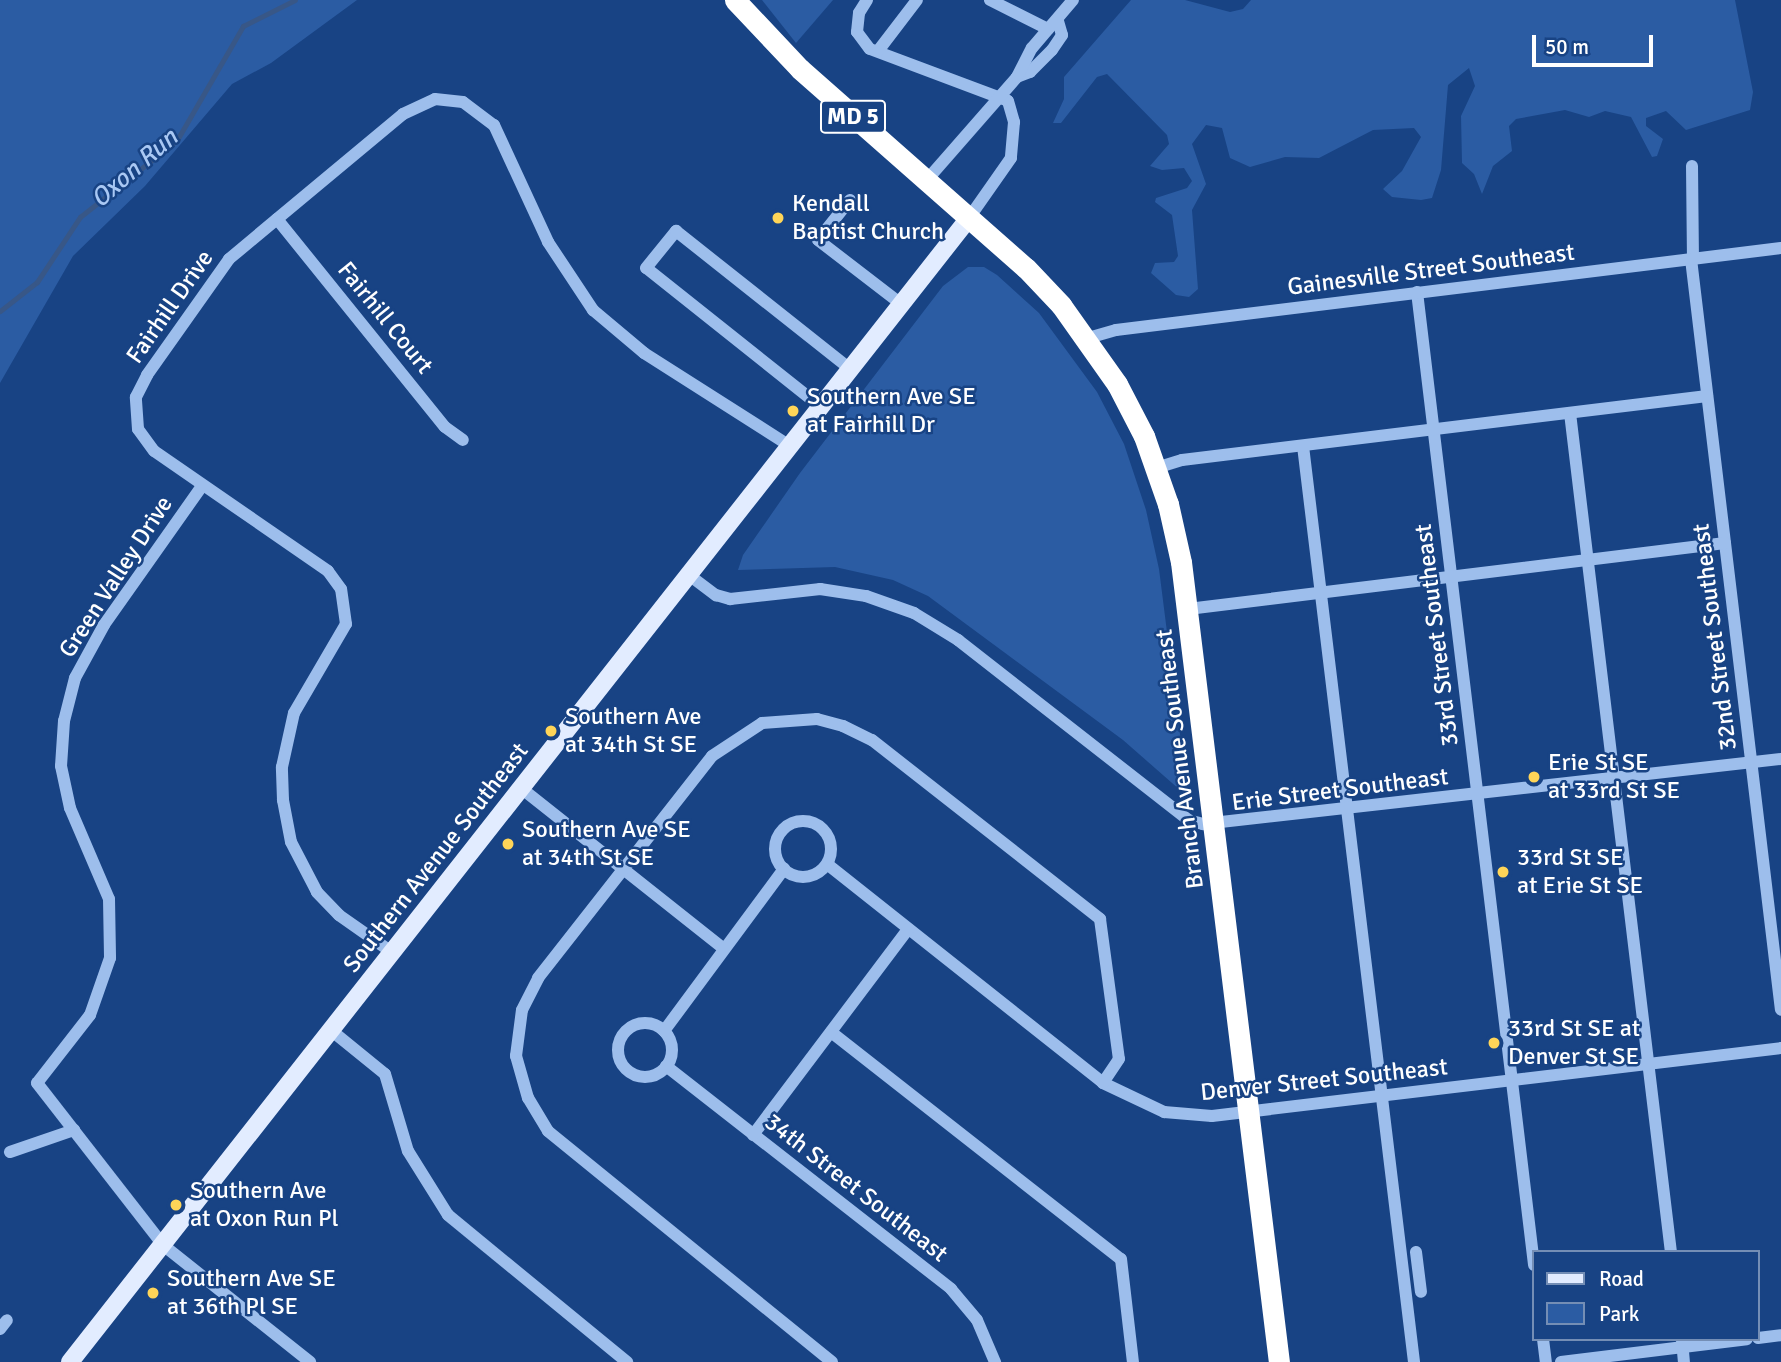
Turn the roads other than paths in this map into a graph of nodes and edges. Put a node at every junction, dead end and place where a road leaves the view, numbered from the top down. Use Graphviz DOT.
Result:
graph roads {
  1 [pos="735,0"];
  2 [pos="867,0"];
  3 [pos="917,0"];
  4 [pos="990,0"];
  5 [pos="1027,0"];
  6 [pos="1073,0"];
  7 [pos="1022,14"];
  8 [pos="1053,25"];
  9 [pos="878,51"];
  10 [pos="996,95"];
  11 [pos="1692,166"];
  12 [pos="926,181"];
  13 [pos="850,200"];
  14 [pos="969,218"];
  15 [pos="277,219"];
  16 [pos="1781,248"];
  17 [pos="1692,259"];
  18 [pos="1417,292"];
  19 [pos="901,304"];
  20 [pos="1088,338"];
  21 [pos="849,369"];
  22 [pos="1707,396"];
  23 [pos="821,407"];
  24 [pos="1570,413"];
  25 [pos="1434,430"];
  26 [pos="463,440"];
  27 [pos="790,446"];
  28 [pos="1303,446"];
  29 [pos="1156,468"];
  30 [pos="202,486"];
  31 [pos="1725,542"];
  32 [pos="1587,559"];
  33 [pos="689,575"];
  34 [pos="1451,576"];
  35 [pos="1320,592"];
  36 [pos="1188,609"];
  37 [pos="1781,760"];
  38 [pos="1751,763"];
  39 [pos="1611,779"];
  40 [pos="521,788"];
  41 [pos="1477,795"];
  42 [pos="1348,810"];
  43 [pos="1214,826"];
  44 [pos="827,864"];
  45 [pos="623,869"];
  46 [pos="784,869"];
  47 [pos="908,929"];
  48 [pos="724,948"];
  49 [pos="393,953"];
  50 [pos="1781,1010"];
  51 [pos="332,1031"];
  52 [pos="664,1031"];
  53 [pos="831,1032"];
  54 [pos="1781,1048"];
  55 [pos="1647,1064"];
  56 [pos="666,1066"];
  57 [pos="1512,1080"];
  58 [pos="1103,1083"];
  59 [pos="1381,1096"];
  60 [pos="1249,1112"];
  61 [pos="74,1130"];
  62 [pos="753,1135"];
  63 [pos="10,1152"];
  64 [pos="163,1245"];
  65 [pos="1532,1250"];
  66 [pos="1671,1250"];
  67 [pos="1416,1252"];
  68 [pos="1419,1272"];
  69 [pos="1403,1274"];
  70 [pos="1421,1292"];
  71 [pos="1781,1335"];
  72 [pos="1760,1338"];
  73 [pos="1543,1341"];
  74 [pos="1714,1341"];
  75 [pos="1682,1343"];
  76 [pos="70,1362"];
  77 [pos="310,1362"];
  78 [pos="627,1362"];
  79 [pos="832,1362"];
  80 [pos="995,1362"];
  81 [pos="1133,1362"];
  82 [pos="1279,1362"];
  83 [pos="1413,1362"];
  84 [pos="1546,1362"];
  85 [pos="1561,1362"];
  86 [pos="1684,1362"];
  1 -- 12 [label="highway, MD 5"];
  2 -- 9 [label="street"];
  3 -- 9 [label="street"];
  4 -- 7 [label="street"];
  5 -- 7 [label="street"];
  6 -- 8 [label="street"];
  7 -- 8 [label="street"];
  8 -- 10 [label="street"];
  9 -- 10 [label="street"];
  10 -- 12 [label="street"];
  10 -- 14 [label="street"];
  11 -- 17 [label="street, 32nd Street Southeast"];
  12 -- 14 [label="highway, MD 5"];
  13 -- 19 [label="street"];
  14 -- 19 [label="main road, Southern Avenue Southeast"];
  14 -- 20 [label="highway, Branch Avenue Southeast"];
  15 -- 26 [label="street, Fairhill Court"];
  15 -- 27 [label="street, Fairhill Drive"];
  15 -- 30 [label="street, Fairhill Drive"];
  16 -- 17 [label="street, Gainesville Street Southeast"];
  17 -- 18 [label="street, Gainesville Street Southeast"];
  17 -- 22 [label="street, 32nd Street Southeast"];
  18 -- 20 [label="street, Gainesville Street Southeast"];
  18 -- 25 [label="street, 33rd Street Southeast"];
  19 -- 21 [label="main road, Southern Avenue Southeast"];
  20 -- 29 [label="highway, Branch Avenue Southeast"];
  21 -- 23 [label="main road, Southern Avenue Southeast"];
  21 -- 23 [label="street"];
  22 -- 24 [label="street"];
  22 -- 31 [label="street, 32nd Street Southeast"];
  23 -- 27 [label="main road, Southern Avenue Southeast"];
  24 -- 25 [label="street"];
  24 -- 32 [label="street"];
  25 -- 28 [label="street"];
  25 -- 34 [label="street, 33rd Street Southeast"];
  27 -- 33 [label="main road, Southern Avenue Southeast"];
  28 -- 29 [label="street"];
  28 -- 35 [label="street"];
  29 -- 36 [label="highway, Branch Avenue Southeast"];
  30 -- 49 [label="street, Fairhill Drive"];
  30 -- 61 [label="street, Green Valley Drive"];
  31 -- 32 [label="street"];
  31 -- 38 [label="street, 32nd Street Southeast"];
  32 -- 34 [label="street"];
  32 -- 39 [label="street"];
  33 -- 40 [label="main road, Southern Avenue Southeast"];
  33 -- 43 [label="street, Erie Street Southeast"];
  34 -- 35 [label="street"];
  34 -- 41 [label="street, 33rd Street Southeast"];
  35 -- 36 [label="street"];
  35 -- 42 [label="street"];
  36 -- 43 [label="highway, Branch Avenue Southeast"];
  37 -- 38 [label="street, Erie Street Southeast"];
  38 -- 39 [label="street, Erie Street Southeast"];
  38 -- 50 [label="street, 32nd Street Southeast"];
  39 -- 41 [label="street, Erie Street Southeast"];
  39 -- 55 [label="street"];
  40 -- 45 [label="street"];
  40 -- 49 [label="main road, Southern Avenue Southeast"];
  41 -- 42 [label="street, Erie Street Southeast"];
  41 -- 57 [label="street, 33rd Street Southeast"];
  42 -- 43 [label="street, Erie Street Southeast"];
  42 -- 59 [label="street"];
  43 -- 60 [label="highway, Branch Avenue Southeast"];
  44 -- 46 [label="street"];
  44 -- 46 [label="street"];
  44 -- 47 [label="street, Denver Street Southeast"];
  45 -- 48 [label="street"];
  45 -- 58 [label="street"];
  45 -- 79 [label="street"];
  46 -- 48 [label="street"];
  47 -- 53 [label="street"];
  47 -- 58 [label="street, Denver Street Southeast"];
  48 -- 52 [label="street"];
  49 -- 51 [label="main road, Southern Avenue Southeast"];
  51 -- 64 [label="main road, Southern Avenue Southeast"];
  51 -- 78 [label="street"];
  52 -- 56 [label="street"];
  52 -- 56 [label="street"];
  53 -- 62 [label="street"];
  53 -- 81 [label="street"];
  54 -- 55 [label="street, Denver Street Southeast"];
  55 -- 57 [label="street, Denver Street Southeast"];
  55 -- 66 [label="street"];
  56 -- 62 [label="street, 34th Street Southeast"];
  57 -- 59 [label="street, Denver Street Southeast"];
  57 -- 65 [label="street, 33rd Street Southeast"];
  58 -- 60 [label="street, Denver Street Southeast"];
  59 -- 60 [label="street, Denver Street Southeast"];
  59 -- 69 [label="street"];
  60 -- 82 [label="highway, Branch Avenue Southeast"];
  61 -- 63 [label="street"];
  61 -- 64 [label="street"];
  62 -- 80 [label="street, 34th Street Southeast"];
  64 -- 76 [label="main road, Southern Avenue Southeast"];
  64 -- 77 [label="street"];
  67 -- 68 [label="street"];
  68 -- 69 [label="street"];
  68 -- 70 [label="street"];
  69 -- 83 [label="street"];
  71 -- 72 [label="street"];
  73 -- 84 [label="street"];
  74 -- 75 [label="street"];
  75 -- 85 [label="street"];
  75 -- 86 [label="street"];
}
